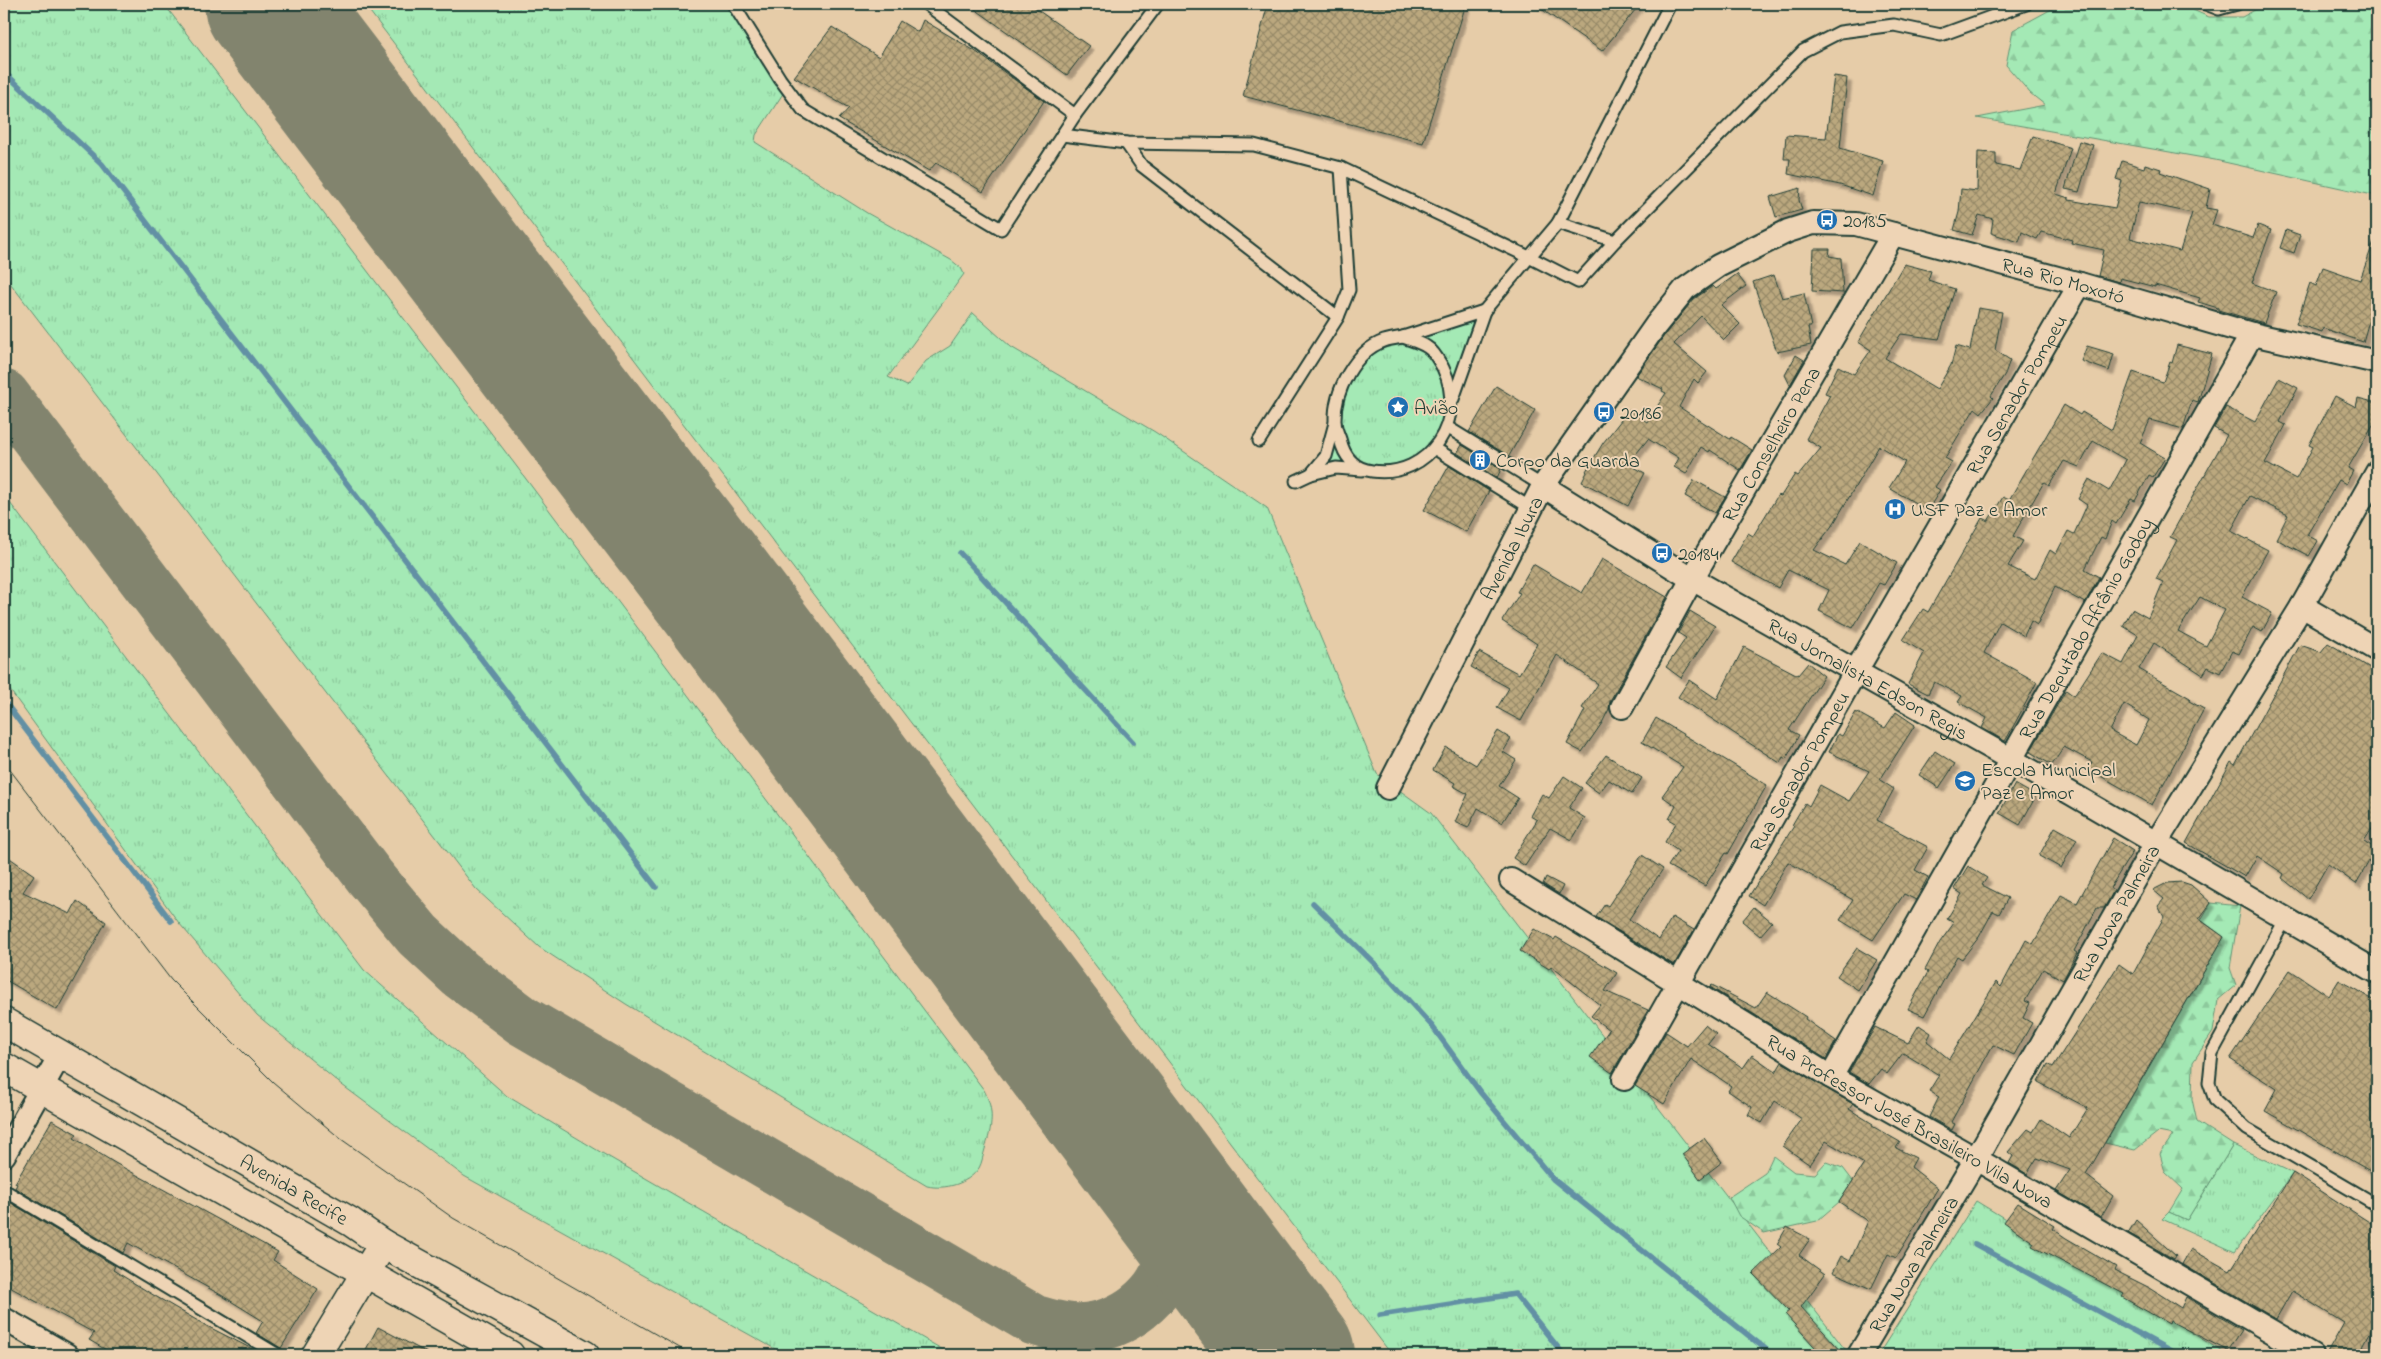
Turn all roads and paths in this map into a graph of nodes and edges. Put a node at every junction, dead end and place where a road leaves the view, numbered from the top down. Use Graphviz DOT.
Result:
graph roads {
  1 [pos="733,4"];
  2 [pos="926,4"];
  3 [pos="1158,4"];
  4 [pos="1670,4"];
  5 [pos="2026,4"];
  6 [pos="2206,4"];
  7 [pos="2237,4"];
  8 [pos="1075,115"];
  9 [pos="1062,135"];
  10 [pos="1126,142"];
  11 [pos="1341,168"];
  12 [pos="1558,223"];
  13 [pos="1893,234"];
  14 [pos="1615,241"];
  15 [pos="1751,248"];
  16 [pos="1529,256"];
  17 [pos="2080,284"];
  18 [pos="1484,311"];
  19 [pos="1338,316"];
  20 [pos="2252,334"];
  21 [pos="1402,337"];
  22 [pos="2377,362"];
  23 [pos="1452,401"];
  24 [pos="1335,422"];
  25 [pos="1447,427"];
  26 [pos="1259,441"];
  27 [pos="1434,448"];
  28 [pos="1362,470"];
  29 [pos="2377,472"];
  30 [pos="1311,474"];
  31 [pos="1296,481"];
  32 [pos="1543,486"];
  33 [pos="1531,508"];
  34 [pos="1692,579"];
  35 [pos="2302,606"];
  36 [pos="2377,650"];
  37 [pos="1856,671"];
  38 [pos="1622,707"];
  39 [pos="2012,760"];
  40 [pos="1388,788"];
  41 [pos="2156,843"];
  42 [pos="1510,880"];
  43 [pos="2285,920"];
  44 [pos="2377,972"];
  45 [pos="1677,984"];
  46 [pos="4,1022"];
  47 [pos="60,1055"];
  48 [pos="4,1067"];
  49 [pos="1831,1077"];
  50 [pos="1624,1079"];
  51 [pos="41,1088"];
  52 [pos="4,1155"];
  53 [pos="1976,1159"];
  54 [pos="4,1190"];
  55 [pos="2377,1204"];
  56 [pos="383,1244"];
  57 [pos="364,1273"];
  58 [pos="4,1320"];
  59 [pos="67,1355"];
  60 [pos="278,1355"];
  61 [pos="316,1355"];
  62 [pos="510,1355"];
  63 [pos="585,1355"];
  64 [pos="1859,1355"];
  65 [pos="2312,1355"];
  1 -- 9 [label="lane"];
  2 -- 8 [label="lane"];
  3 -- 8 [label="lane"];
  4 -- 12 [label="lane"];
  5 -- 14 [label="lane"];
  6 -- 7 [label="lane"];
  8 -- 9 [label="lane"];
  9 -- 10 [label="lane"];
  10 -- 11 [label="lane"];
  10 -- 19 [label="lane"];
  11 -- 16 [label="lane"];
  11 -- 19 [label="lane"];
  12 -- 14 [label="lane"];
  12 -- 16 [label="lane"];
  13 -- 15 [label="street, Rua Rio Moxotó"];
  13 -- 17 [label="street, Rua Rio Moxotó"];
  13 -- 34 [label="street, Rua Conselheiro Pena"];
  14 -- 16 [label="lane"];
  15 -- 32 [label="street, Avenida Ibura"];
  16 -- 18 [label="lane"];
  17 -- 20 [label="street, Rua Rio Moxotó"];
  17 -- 37 [label="street, Rua Senador Pompeu"];
  18 -- 21 [label="lane"];
  18 -- 23 [label="lane"];
  19 -- 26 [label="lane"];
  20 -- 22 [label="street, Rua Rio Moxotó"];
  20 -- 39 [label="street, Rua Deputado Afrânio Godoy"];
  21 -- 23 [label="lane"];
  21 -- 24 [label="lane"];
  23 -- 25 [label="lane"];
  24 -- 28 [label="lane"];
  24 -- 30 [label="lane"];
  25 -- 27 [label="lane"];
  25 -- 32 [label="lane"];
  27 -- 28 [label="lane"];
  27 -- 33 [label="lane"];
  28 -- 30 [label="lane"];
  29 -- 35 [label="street, Rua Nova Palmeira"];
  30 -- 31 [label="lane"];
  32 -- 33 [label="street, Avenida Ibura"];
  32 -- 34 [label="street, Rua Jornalista Edson Regis"];
  33 -- 40 [label="street, Avenida Ibura"];
  34 -- 37 [label="street, Rua Jornalista Edson Regis"];
  34 -- 38 [label="street, Rua Conselheiro Pena"];
  35 -- 36 [label="street"];
  35 -- 41 [label="street, Rua Nova Palmeira"];
  37 -- 39 [label="street, Rua Jornalista Edson Regis"];
  37 -- 45 [label="street, Rua Senador Pompeu"];
  39 -- 41 [label="street, Rua Jornalista Edson Regis"];
  39 -- 49 [label="street, Rua Deputado Afrânio Godoy"];
  41 -- 43 [label="street, Rua Jornalista Edson Regis"];
  41 -- 53 [label="street, Rua Nova Palmeira"];
  42 -- 45 [label="street, Rua Professor José Brasileiro Vila Nova"];
  43 -- 44 [label="street, Rua Jornalista Edson Regis"];
  43 -- 55 [label="lane"];
  45 -- 49 [label="street, Rua Professor José Brasileiro Vila Nova"];
  45 -- 50 [label="street, Rua Senador Pompeu"];
  46 -- 47 [label="main road, Avenida Recife"];
  47 -- 51 [label="street"];
  47 -- 56 [label="main road, Avenida Recife"];
  48 -- 51 [label="main road, Avenida Recife"];
  49 -- 53 [label="street, Rua Professor José Brasileiro Vila Nova"];
  51 -- 52 [label="street"];
  51 -- 57 [label="main road, Avenida Recife"];
  53 -- 64 [label="street, Rua Nova Palmeira"];
  53 -- 65 [label="street, Rua Professor José Brasileiro Vila Nova"];
  54 -- 60 [label="lane"];
  56 -- 57 [label="main road"];
  56 -- 63 [label="main road, Avenida Recife"];
  57 -- 61 [label="main road"];
  57 -- 62 [label="main road, Avenida Recife"];
  58 -- 59 [label="street"];
}
